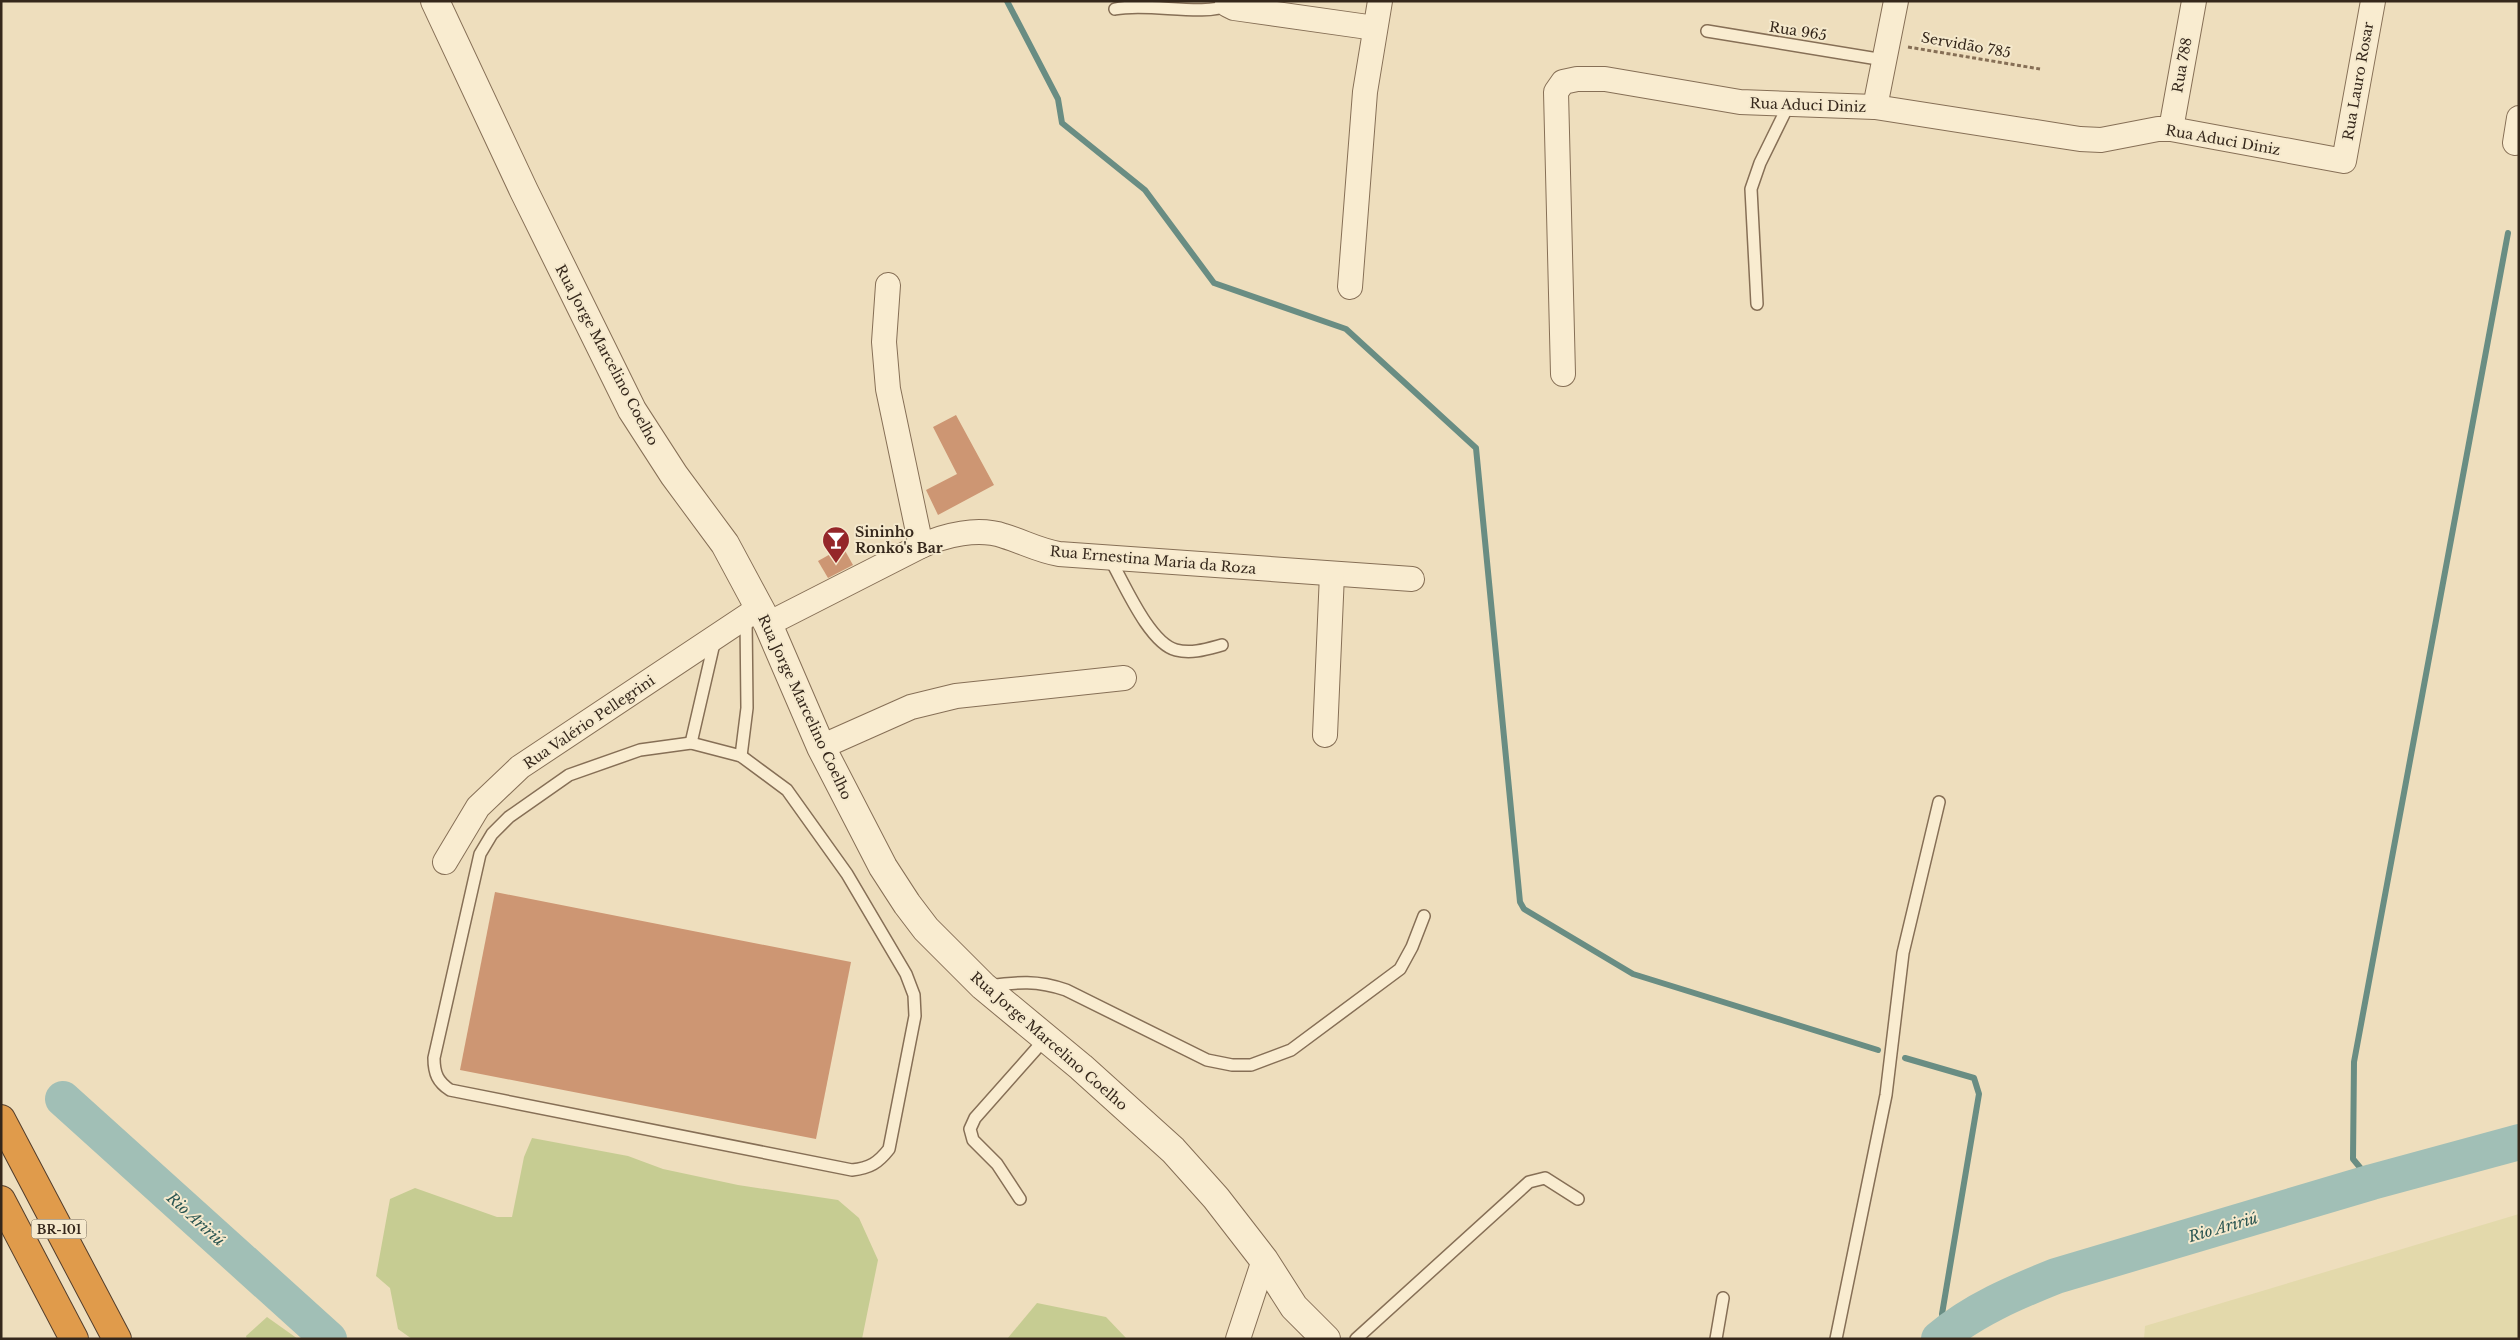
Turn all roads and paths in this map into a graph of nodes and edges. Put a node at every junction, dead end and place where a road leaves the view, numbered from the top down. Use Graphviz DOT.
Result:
graph roads {
  1 [pos="435,1"];
  2 [pos="1380,1"];
  3 [pos="1896,1"];
  4 [pos="2194,1"];
  5 [pos="2373,1"];
  6 [pos="1228,3"];
  7 [pos="1115,9"];
  8 [pos="1375,28"];
  9 [pos="1707,31"];
  10 [pos="1886,52"];
  11 [pos="2040,70"];
  12 [pos="1789,104"];
  13 [pos="1875,108"];
  14 [pos="2519,118"];
  15 [pos="2171,129"];
  16 [pos="2514,143"];
  17 [pos="2344,161"];
  18 [pos="888,285"];
  19 [pos="1350,287"];
  20 [pos="1757,304"];
  21 [pos="1563,374"];
  22 [pos="921,546"];
  23 [pos="1110,559"];
  24 [pos="1332,574"];
  25 [pos="1412,579"];
  26 [pos="758,616"];
  27 [pos="715,637"];
  28 [pos="1222,645"];
  29 [pos="1124,678"];
  30 [pos="1325,735"];
  31 [pos="691,744"];
  32 [pos="821,747"];
  33 [pos="741,756"];
  34 [pos="1939,802"];
  35 [pos="445,862"];
  36 [pos="1424,916"];
  37 [pos="983,986"];
  38 [pos="1045,1039"];
  39 [pos="1,1119"];
  40 [pos="1020,1199"];
  41 [pos="1,1200"];
  42 [pos="1578,1200"];
  43 [pos="1264,1260"];
  44 [pos="1723,1298"];
  45 [pos="74,1339"];
  46 [pos="117,1339"];
  47 [pos="1238,1339"];
  48 [pos="1326,1339"];
  49 [pos="1356,1339"];
  50 [pos="1716,1339"];
  51 [pos="1836,1339"];
  1 -- 26 [label="street, Rua Jorge Marcelino Coelho"];
  2 -- 8 [label="street"];
  3 -- 10 [label="street"];
  4 -- 15 [label="street, Rua 788"];
  5 -- 17 [label="street, Rua Lauro Rosar"];
  6 -- 7 [label="lane"];
  6 -- 8 [label="street"];
  8 -- 19 [label="street"];
  9 -- 10 [label="lane, Rua 965"];
  10 -- 11 [label="path, Servidão 785"];
  10 -- 13 [label="street"];
  12 -- 13 [label="street, Rua Aduci Diniz"];
  12 -- 20 [label="lane"];
  12 -- 21 [label="street, Rua Aduci Diniz"];
  13 -- 15 [label="street, Rua Aduci Diniz"];
  14 -- 16 [label="street"];
  15 -- 17 [label="street, Rua Aduci Diniz"];
  18 -- 22 [label="street"];
  22 -- 23 [label="street, Rua Ernestina Maria da Roza"];
  22 -- 26 [label="street, Rua Ernestina Maria da Roza"];
  23 -- 24 [label="street, Rua Ernestina Maria da Roza"];
  23 -- 28 [label="lane"];
  24 -- 25 [label="street, Rua Ernestina Maria da Roza"];
  24 -- 30 [label="street"];
  26 -- 27 [label="street, Rua Valério Pellegrini"];
  26 -- 32 [label="street, Rua Jorge Marcelino Coelho"];
  26 -- 33 [label="lane"];
  27 -- 31 [label="lane"];
  27 -- 35 [label="street, Rua Valério Pellegrini"];
  29 -- 32 [label="street"];
  31 -- 33 [label="lane"];
  31 -- 33 [label="lane"];
  32 -- 37 [label="street, Rua Jorge Marcelino Coelho"];
  34 -- 51 [label="lane"];
  36 -- 37 [label="lane"];
  37 -- 38 [label="street, Rua Jorge Marcelino Coelho"];
  38 -- 40 [label="lane"];
  38 -- 43 [label="street, Rua Jorge Marcelino Coelho"];
  39 -- 46 [label="highway, BR-101"];
  41 -- 45 [label="highway, BR-101"];
  42 -- 49 [label="lane"];
  43 -- 47 [label="street"];
  43 -- 48 [label="street, Rua Jorge Marcelino Coelho"];
  44 -- 50 [label="lane"];
}
